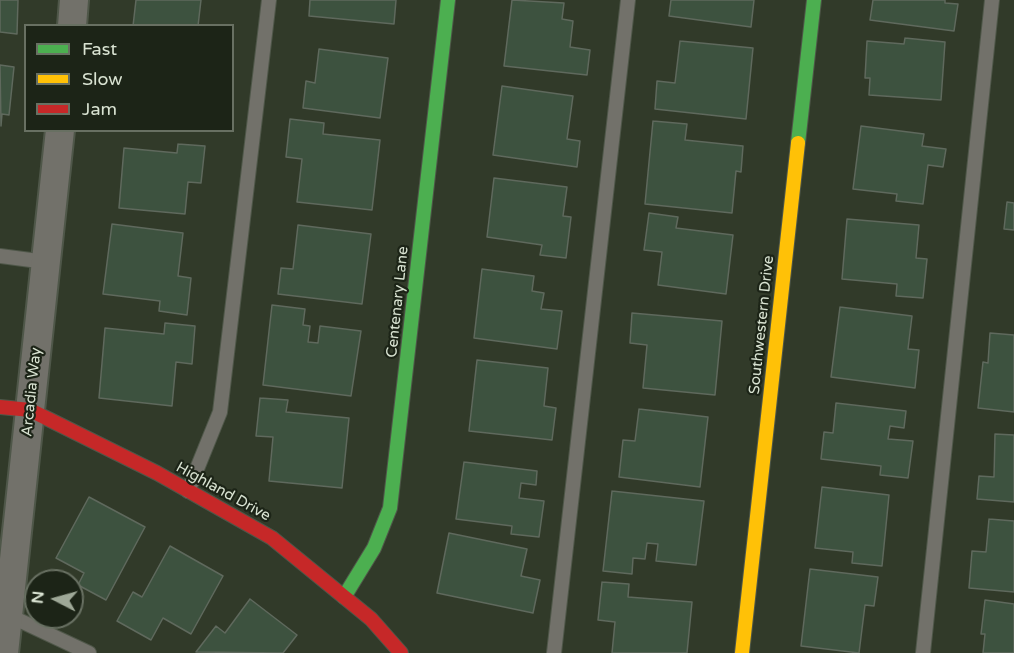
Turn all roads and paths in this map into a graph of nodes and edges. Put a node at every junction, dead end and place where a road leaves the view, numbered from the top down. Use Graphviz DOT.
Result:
graph roads {
  1 [pos="74,0"];
  2 [pos="269,0"];
  3 [pos="448,0"];
  4 [pos="628,0"];
  5 [pos="814,0"];
  6 [pos="992,0"];
  7 [pos="72,24"];
  8 [pos="60,132"];
  9 [pos="0,256"];
  10 [pos="46,262"];
  11 [pos="0,407"];
  12 [pos="30,410"];
  13 [pos="188,491"];
  14 [pos="7,555"];
  15 [pos="344,597"];
  16 [pos="8,615"];
  17 [pos="4,653"];
  18 [pos="89,653"];
  19 [pos="402,653"];
  20 [pos="554,653"];
  21 [pos="742,653"];
  22 [pos="923,653"];
  1 -- 7 [label="street"];
  2 -- 13 [label="lane"];
  3 -- 15 [label="street, Centenary Lane"];
  4 -- 20 [label="lane"];
  5 -- 21 [label="street, Southwestern Drive"];
  6 -- 22 [label="lane"];
  8 -- 10 [label="street, Arcadia Way"];
  9 -- 10 [label="lane"];
  10 -- 12 [label="street, Arcadia Way"];
  11 -- 12 [label="street, Highland Drive"];
  12 -- 13 [label="street, Highland Drive"];
  12 -- 14 [label="street, Arcadia Way"];
  13 -- 15 [label="street, Highland Drive"];
  14 -- 16 [label="street, Arcadia Way"];
  15 -- 19 [label="street, Highland Drive"];
  16 -- 17 [label="street, Arcadia Way"];
  16 -- 18 [label="lane"];
}
